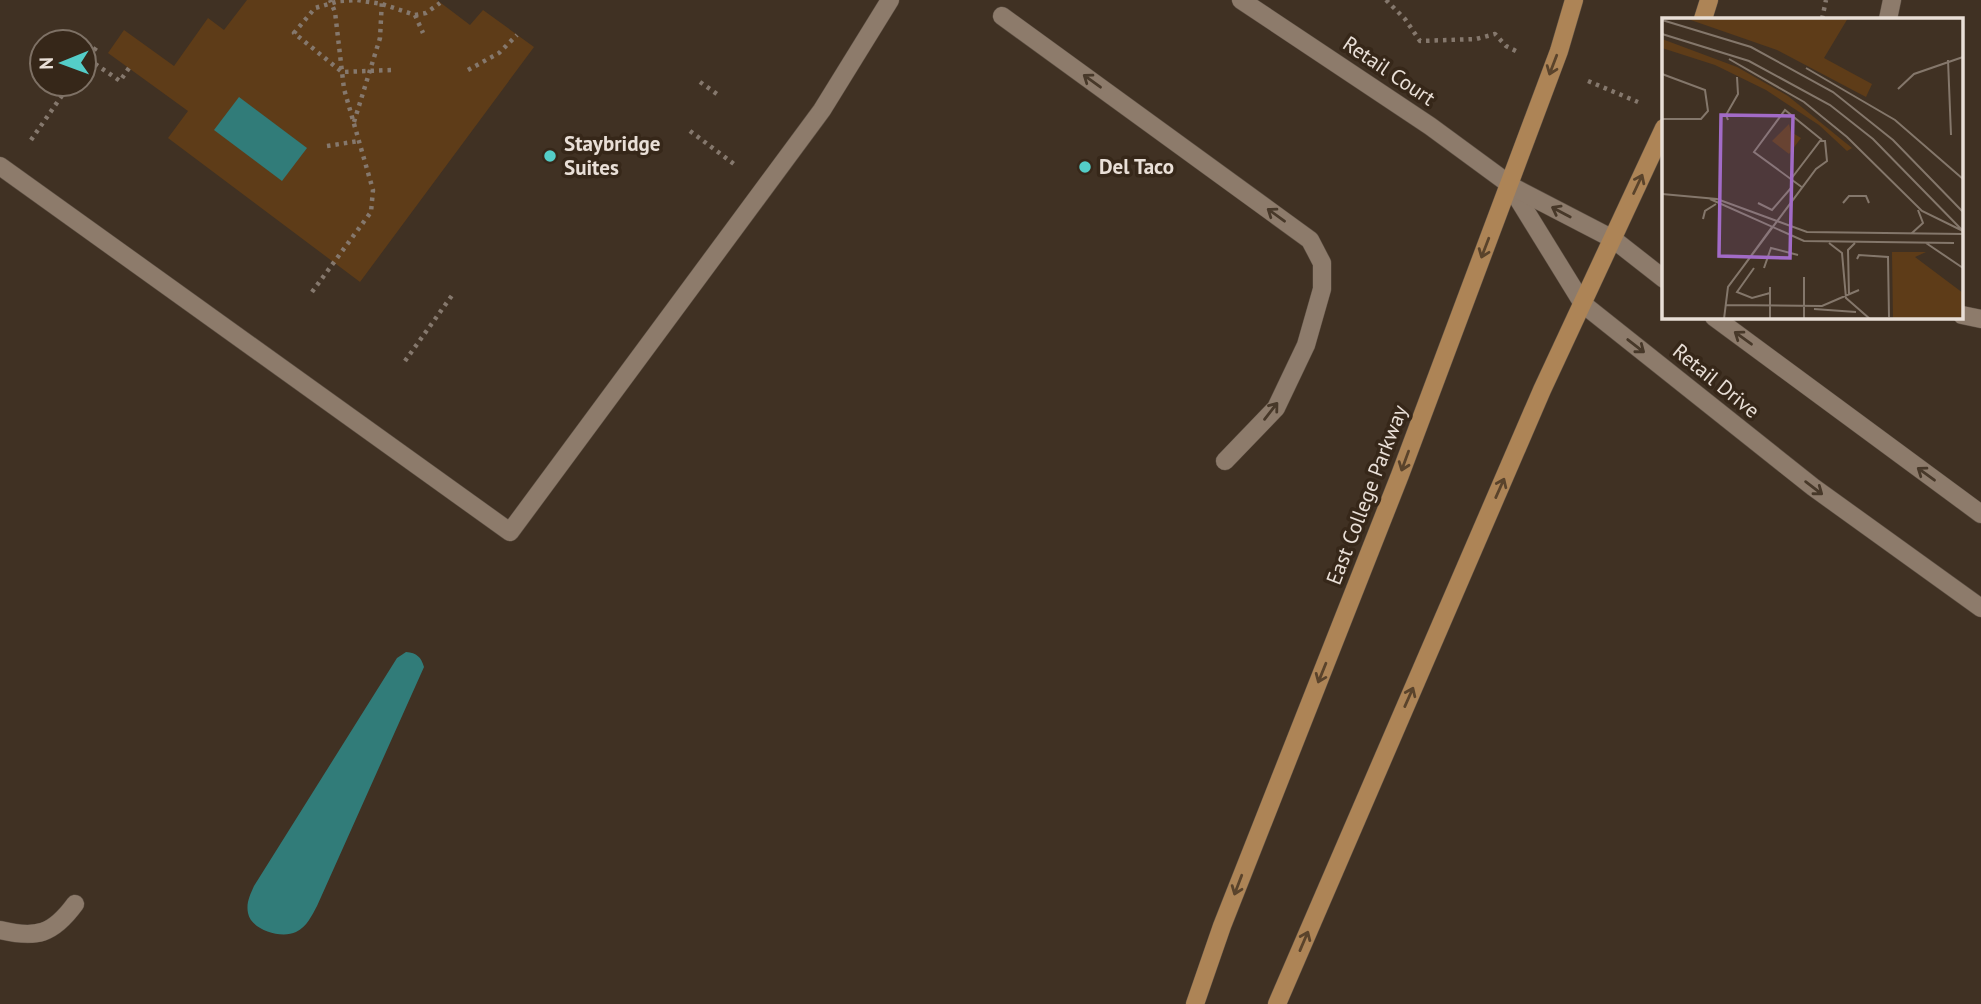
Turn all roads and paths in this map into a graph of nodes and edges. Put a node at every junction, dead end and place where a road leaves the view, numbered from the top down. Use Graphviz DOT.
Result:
graph roads {
  1 [pos="1241,0"];
  2 [pos="1386,0"];
  3 [pos="1574,0"];
  4 [pos="1709,0"];
  5 [pos="1826,0"];
  6 [pos="1892,0"];
  7 [pos="331,1"];
  8 [pos="382,2"];
  9 [pos="440,3"];
  10 [pos="880,3"];
  11 [pos="415,15"];
  12 [pos="1002,16"];
  13 [pos="1703,18"];
  14 [pos="1822,18"];
  15 [pos="1888,18"];
  16 [pos="423,33"];
  17 [pos="517,35"];
  18 [pos="1506,47"];
  19 [pos="129,68"];
  20 [pos="98,69"];
  21 [pos="391,70"];
  22 [pos="468,70"];
  23 [pos="371,71"];
  24 [pos="342,72"];
  25 [pos="701,82"];
  26 [pos="718,94"];
  27 [pos="60,98"];
  28 [pos="57,103"];
  29 [pos="354,123"];
  30 [pos="690,131"];
  31 [pos="1662,132"];
  32 [pos="359,141"];
  33 [pos="327,146"];
  34 [pos="0,166"];
  35 [pos="1509,184"];
  36 [pos="765,187"];
  37 [pos="1613,239"];
  38 [pos="1662,277"];
  39 [pos="312,292"];
  40 [pos="453,294"];
  41 [pos="1583,304"];
  42 [pos="1715,318"];
  43 [pos="405,361"];
  44 [pos="1225,461"];
  45 [pos="1981,514"];
  46 [pos="1981,608"];
  47 [pos="75,904"];
  48 [pos="0,930"];
  49 [pos="1195,1004"];
  50 [pos="1277,1004"];
  1 -- 35 [label="street, Retail Court"];
  2 -- 18 [label="path"];
  3 -- 35 [label="main road, East College Parkway, one-way"];
  4 -- 13 [label="main road"];
  5 -- 14 [label="path"];
  6 -- 15 [label="street"];
  7 -- 8 [label="path"];
  7 -- 24 [label="path"];
  7 -- 24 [label="path"];
  8 -- 11 [label="path"];
  8 -- 23 [label="path"];
  9 -- 11 [label="path"];
  10 -- 36 [label="street"];
  11 -- 16 [label="path"];
  44 -- 12 [label="street, one-way"];
  17 -- 22 [label="path"];
  19 -- 20 [label="path"];
  21 -- 23 [label="path"];
  23 -- 24 [label="path"];
  23 -- 29 [label="path"];
  24 -- 29 [label="path"];
  25 -- 26 [label="path"];
  27 -- 28 [label="path"];
  29 -- 32 [label="path"];
  30 -- 36 [label="path"];
  37 -- 31 [label="main road, one-way"];
  32 -- 33 [label="path"];
  32 -- 39 [label="path"];
  34 -- 36 [label="street"];
  37 -- 35 [label="street, one-way"];
  35 -- 41 [label="street, Retail Drive"];
  35 -- 49 [label="main road, East College Parkway, one-way"];
  37 -- 38 [label="street"];
  37 -- 41 [label="main road"];
  40 -- 43 [label="path"];
  41 -- 46 [label="street, Retail Drive, one-way"];
  50 -- 41 [label="main road, one-way"];
  45 -- 42 [label="street, one-way"];
  47 -- 48 [label="street"];
}
